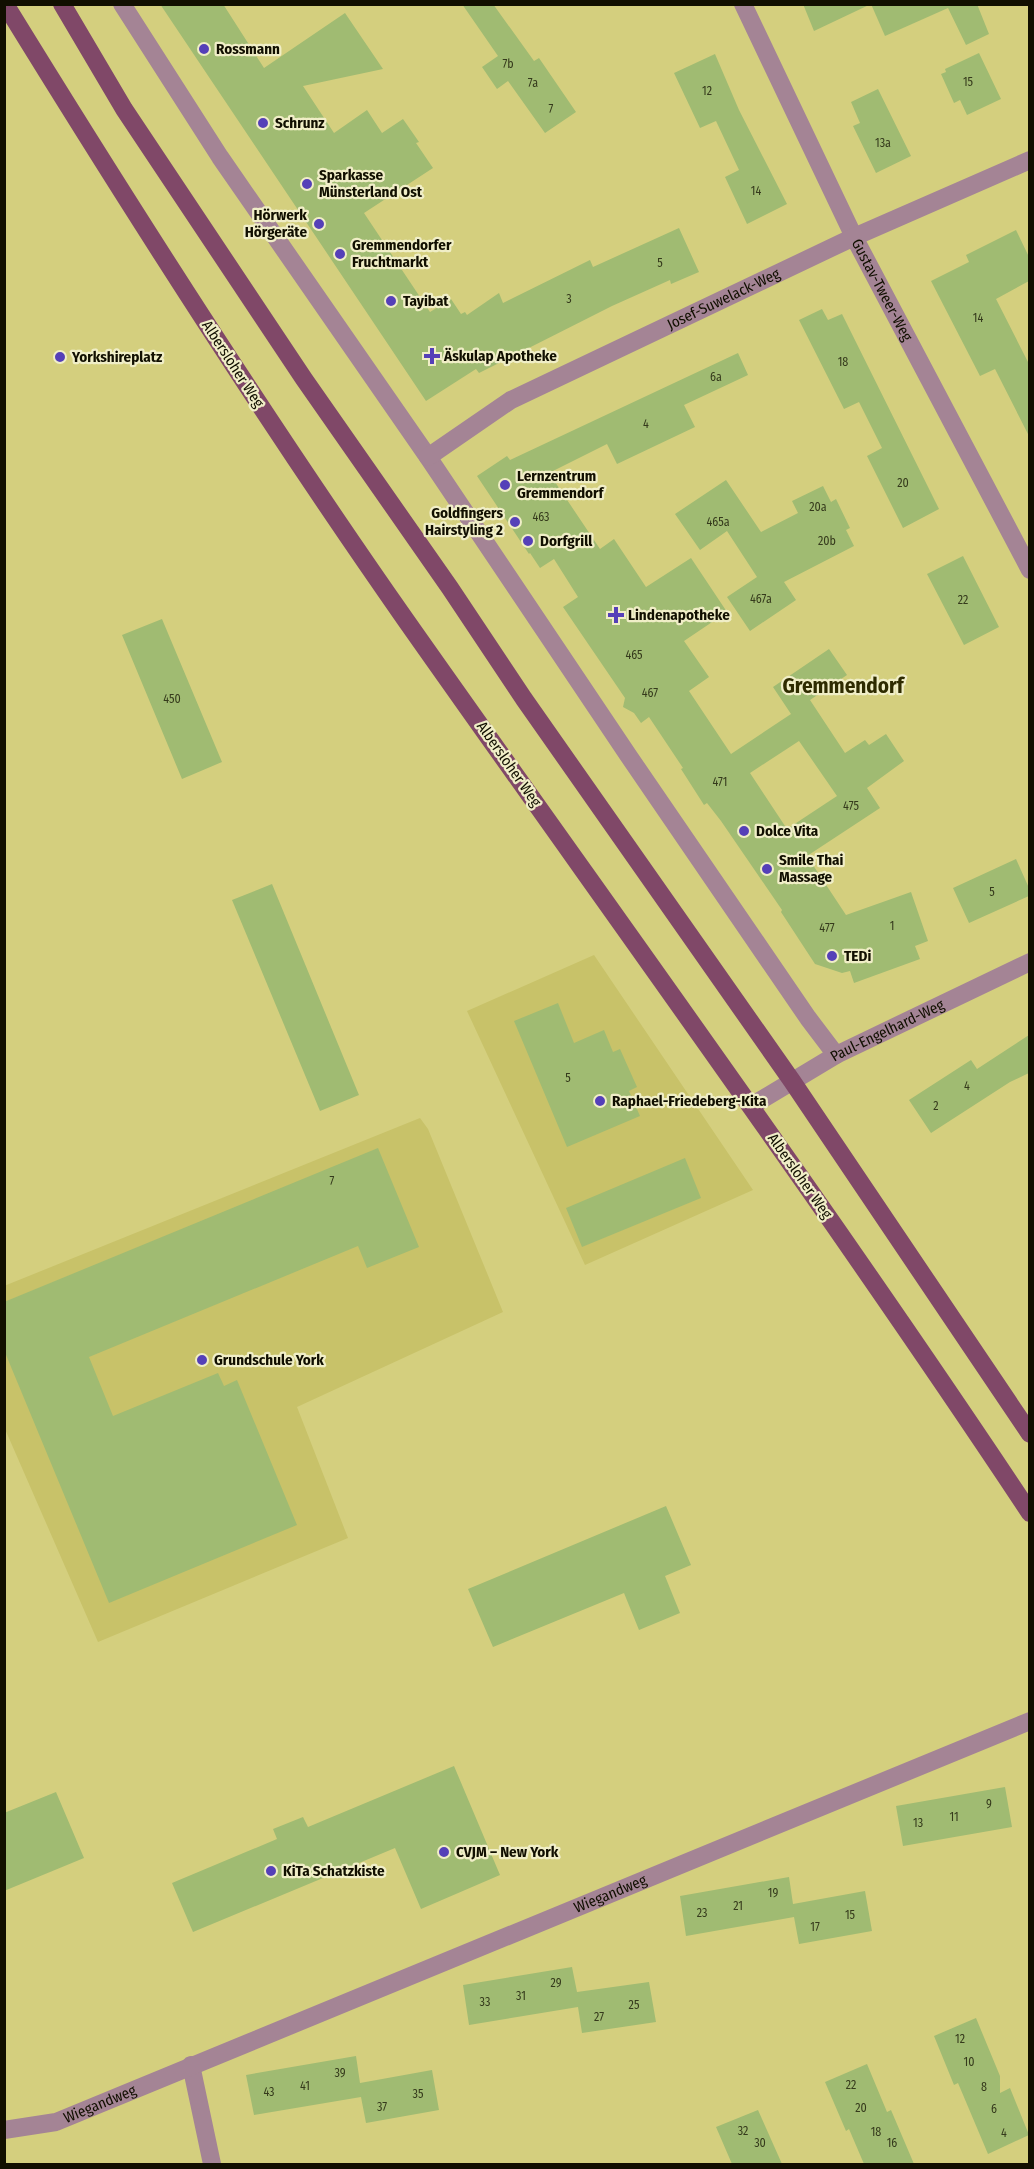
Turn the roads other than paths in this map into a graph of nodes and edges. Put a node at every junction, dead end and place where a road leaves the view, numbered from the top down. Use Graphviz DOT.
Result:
graph roads {
  1 [pos="4,4"];
  2 [pos="62,4"];
  3 [pos="122,4"];
  4 [pos="743,4"];
  5 [pos="1029,160"];
  6 [pos="854,237"];
  7 [pos="428,457"];
  8 [pos="1029,570"];
  9 [pos="1029,962"];
  10 [pos="836,1055"];
  11 [pos="792,1081"];
  12 [pos="751,1106"];
  13 [pos="1029,1434"];
  14 [pos="1029,1513"];
  15 [pos="1029,1721"];
  16 [pos="191,2065"];
  17 [pos="4,2130"];
  18 [pos="212,2164"];
  1 -- 12 [label="main road, Albersloher Weg"];
  2 -- 11 [label="main road"];
  3 -- 7 [label="street"];
  4 -- 6 [label="street, Gustav-Tweer-Weg"];
  5 -- 6 [label="street, Josef-Suwelack-Weg"];
  6 -- 7 [label="street, Josef-Suwelack-Weg"];
  6 -- 8 [label="street, Gustav-Tweer-Weg"];
  7 -- 10 [label="street"];
  9 -- 10 [label="street, Paul-Engelhard-Weg"];
  10 -- 11 [label="street, Paul-Engelhard-Weg"];
  11 -- 12 [label="street, Paul-Engelhard-Weg"];
  11 -- 13 [label="main road"];
  12 -- 14 [label="main road, Albersloher Weg"];
  15 -- 16 [label="street, Wiegandweg"];
  16 -- 17 [label="street, Wiegandweg"];
  16 -- 18 [label="street"];
}
